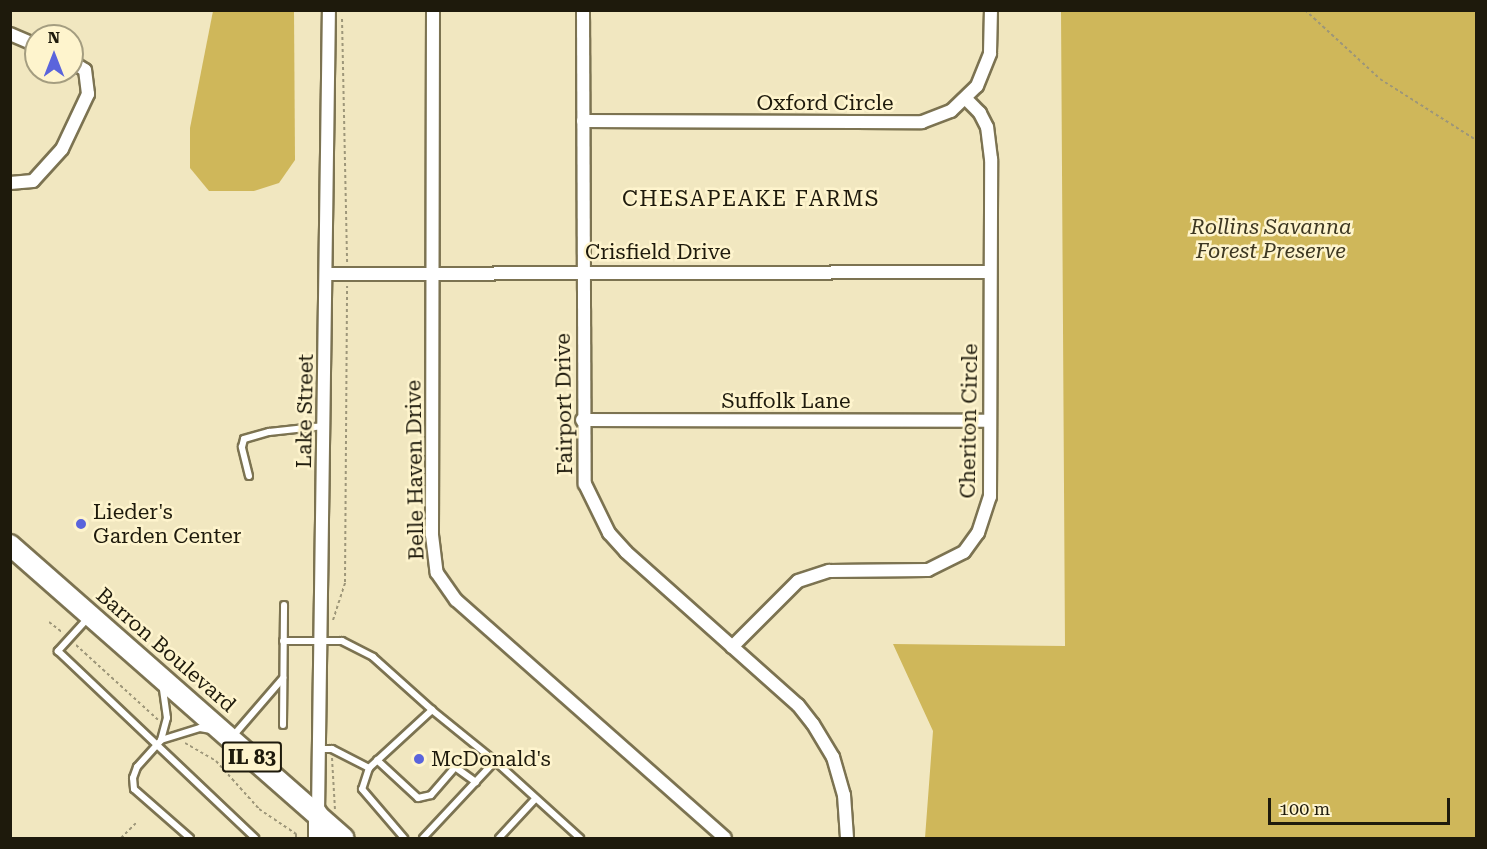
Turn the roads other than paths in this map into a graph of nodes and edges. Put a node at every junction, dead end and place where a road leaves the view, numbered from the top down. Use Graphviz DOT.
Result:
graph roads {
  1 [pos="329,10"];
  2 [pos="433,10"];
  3 [pos="583,10"];
  4 [pos="991,10"];
  5 [pos="10,34"];
  6 [pos="24,40"];
  7 [pos="84,69"];
  8 [pos="966,99"];
  9 [pos="583,121"];
  10 [pos="10,183"];
  11 [pos="582,271"];
  12 [pos="990,272"];
  13 [pos="432,273"];
  14 [pos="326,274"];
  15 [pos="582,420"];
  16 [pos="989,422"];
  17 [pos="325,426"];
  18 [pos="249,476"];
  19 [pos="10,545"];
  20 [pos="284,605"];
  21 [pos="91,615"];
  22 [pos="283,641"];
  23 [pos="325,641"];
  24 [pos="732,647"];
  25 [pos="160,676"];
  26 [pos="283,678"];
  27 [pos="432,710"];
  28 [pos="283,725"];
  29 [pos="226,735"];
  30 [pos="159,742"];
  31 [pos="327,749"];
  32 [pos="377,760"];
  33 [pos="495,760"];
  34 [pos="369,768"];
  35 [pos="476,782"];
  36 [pos="536,798"];
  37 [pos="327,811"];
  38 [pos="190,838"];
  39 [pos="255,838"];
  40 [pos="318,838"];
  41 [pos="344,838"];
  42 [pos="404,838"];
  43 [pos="423,838"];
  44 [pos="499,838"];
  45 [pos="580,838"];
  46 [pos="725,838"];
  47 [pos="847,838"];
  1 -- 14 [label="street, Lake Street"];
  2 -- 13 [label="street, Belle Haven Drive"];
  3 -- 9 [label="street, Fairport Drive"];
  4 -- 8 [label="street, Oxford Circle"];
  5 -- 6 [label="street"];
  7 -- 10 [label="street"];
  8 -- 9 [label="street, Oxford Circle"];
  8 -- 12 [label="street, Cheriton Circle"];
  9 -- 11 [label="street, Fairport Drive"];
  11 -- 12 [label="street, Crisfield Drive"];
  11 -- 13 [label="street, Crisfield Drive"];
  11 -- 15 [label="street, Fairport Drive"];
  12 -- 16 [label="street, Cheriton Circle"];
  13 -- 14 [label="street, Crisfield Drive"];
  13 -- 46 [label="street, Belle Haven Drive"];
  14 -- 17 [label="street, Lake Street"];
  15 -- 16 [label="street, Suffolk Lane"];
  15 -- 24 [label="street, Fairport Drive"];
  16 -- 24 [label="street, Cheriton Circle"];
  17 -- 18 [label="lane"];
  17 -- 23 [label="street, Lake Street"];
  19 -- 21 [label="main road, Barron Boulevard / IL 83"];
  20 -- 22 [label="lane"];
  21 -- 25 [label="main road, Barron Boulevard / IL 83"];
  21 -- 30 [label="lane"];
  22 -- 23 [label="lane"];
  22 -- 26 [label="lane"];
  23 -- 27 [label="lane"];
  23 -- 31 [label="street, Lake Street"];
  24 -- 47 [label="street, Fairport Drive"];
  25 -- 29 [label="main road, Barron Boulevard / IL 83"];
  25 -- 30 [label="lane"];
  26 -- 28 [label="lane"];
  26 -- 29 [label="lane"];
  27 -- 32 [label="lane"];
  27 -- 33 [label="lane"];
  29 -- 30 [label="lane"];
  29 -- 37 [label="main road, Barron Boulevard / IL 83"];
  30 -- 38 [label="lane"];
  30 -- 39 [label="lane"];
  31 -- 34 [label="lane"];
  31 -- 37 [label="street, Lake Street"];
  32 -- 34 [label="lane"];
  32 -- 35 [label="lane"];
  33 -- 35 [label="lane"];
  33 -- 36 [label="lane"];
  34 -- 42 [label="lane"];
  35 -- 43 [label="lane"];
  36 -- 44 [label="lane"];
  36 -- 45 [label="lane"];
  37 -- 40 [label="street"];
  37 -- 41 [label="main road, Barron Boulevard / IL 83"];
}
